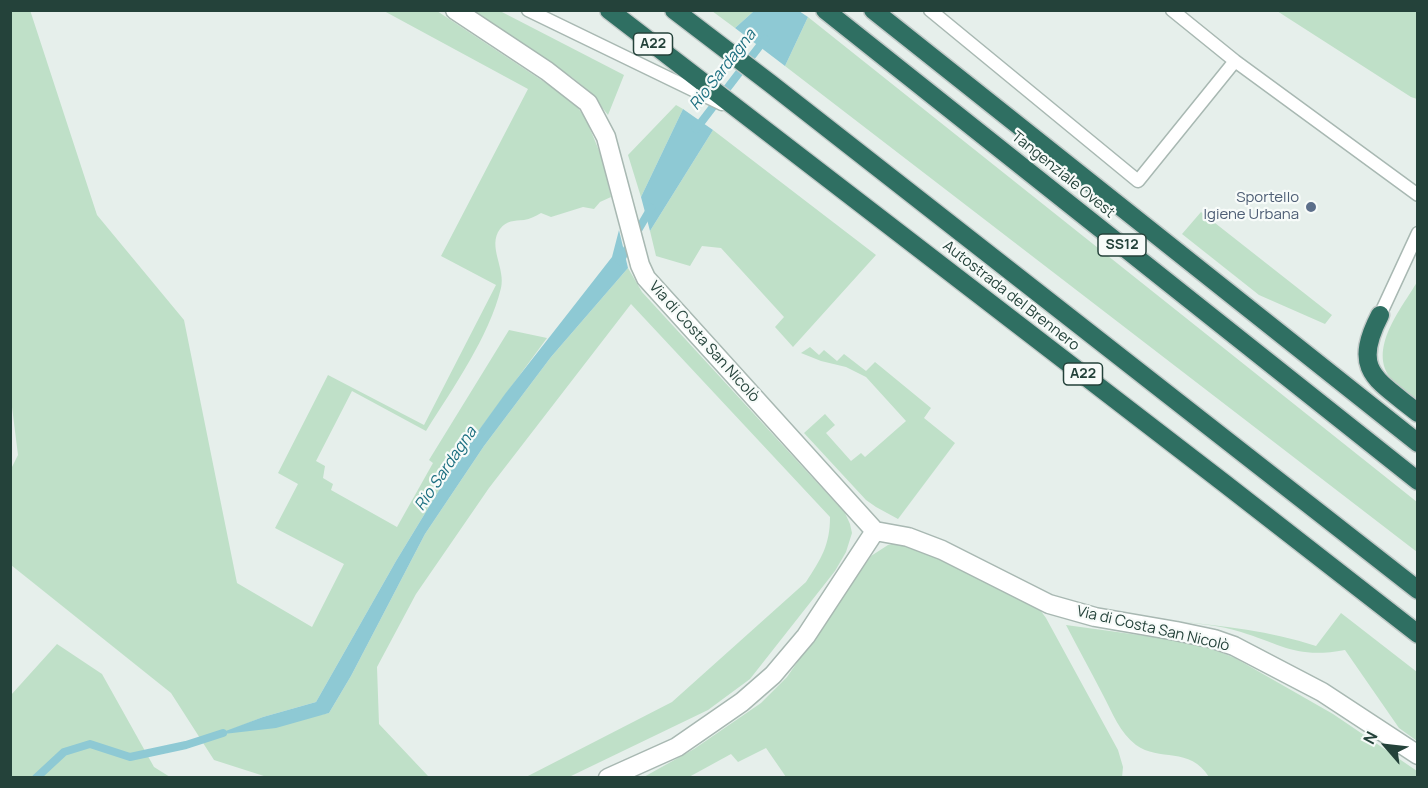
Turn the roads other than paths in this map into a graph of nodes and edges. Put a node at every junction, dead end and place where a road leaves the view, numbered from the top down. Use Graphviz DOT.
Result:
graph roads {
  1 [pos="455,10"];
  2 [pos="528,10"];
  3 [pos="609,10"];
  4 [pos="674,10"];
  5 [pos="825,10"];
  6 [pos="873,10"];
  7 [pos="930,10"];
  8 [pos="1173,10"];
  9 [pos="1235,61"];
  10 [pos="693,83"];
  11 [pos="1418,195"];
  12 [pos="1418,233"];
  13 [pos="1380,315"];
  14 [pos="1418,413"];
  15 [pos="1418,443"];
  16 [pos="1418,481"];
  17 [pos="875,531"];
  18 [pos="1418,590"];
  19 [pos="1418,634"];
  20 [pos="1418,755"];
  21 [pos="608,777"];
  1 -- 17 [label="street, Via di Costa San Nicolò"];
  2 -- 10 [label="lane"];
  3 -- 10 [label="highway, Autostrada del Brennero / A22"];
  4 -- 18 [label="highway, Autostrada del Brennero / A22"];
  5 -- 16 [label="highway, Tangenziale Ovest / SS12"];
  6 -- 15 [label="highway, Tangenziale Ovest / SS12"];
  7 -- 9 [label="lane"];
  8 -- 9 [label="lane"];
  9 -- 11 [label="lane"];
  10 -- 19 [label="highway, Autostrada del Brennero / A22"];
  12 -- 13 [label="lane"];
  13 -- 14 [label="highway"];
  17 -- 20 [label="street, Via di Costa San Nicolò"];
  17 -- 21 [label="street"];
}
